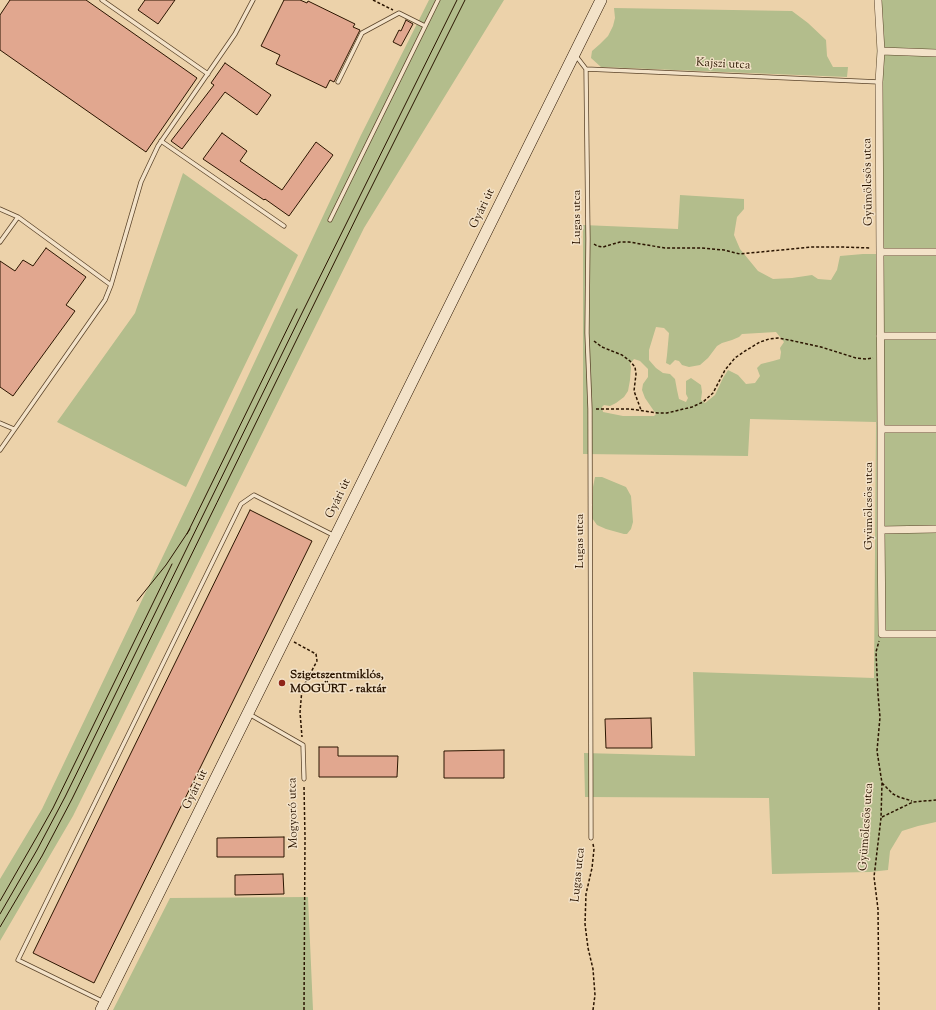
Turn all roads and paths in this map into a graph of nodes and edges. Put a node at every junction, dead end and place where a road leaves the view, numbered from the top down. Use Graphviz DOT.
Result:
graph roads {
  1 [pos="102,0"];
  2 [pos="253,0"];
  3 [pos="373,0"];
  4 [pos="438,0"];
  5 [pos="601,0"];
  6 [pos="878,0"];
  7 [pos="399,13"];
  8 [pos="425,26"];
  9 [pos="881,51"];
  10 [pos="936,52"];
  11 [pos="574,54"];
  12 [pos="586,69"];
  13 [pos="208,74"];
  14 [pos="338,82"];
  15 [pos="879,82"];
  16 [pos="161,142"];
  17 [pos="0,209"];
  18 [pos="18,217"];
  19 [pos="330,220"];
  20 [pos="284,226"];
  21 [pos="588,239"];
  22 [pos="0,242"];
  23 [pos="880,250"];
  24 [pos="936,252"];
  25 [pos="111,285"];
  26 [pos="587,333"];
  27 [pos="880,336"];
  28 [pos="936,336"];
  29 [pos="880,358"];
  30 [pos="590,409"];
  31 [pos="641,410"];
  32 [pos="0,422"];
  33 [pos="14,429"];
  34 [pos="881,429"];
  35 [pos="936,430"];
  36 [pos="0,450"];
  37 [pos="936,529"];
  38 [pos="881,530"];
  39 [pos="335,536"];
  40 [pos="882,634"];
  41 [pos="936,634"];
  42 [pos="286,637"];
  43 [pos="248,713"];
  44 [pos="303,745"];
  45 [pos="304,779"];
  46 [pos="882,783"];
  47 [pos="936,800"];
  48 [pos="913,802"];
  49 [pos="881,818"];
  50 [pos="591,838"];
  51 [pos="103,1006"];
  52 [pos="304,1010"];
  53 [pos="593,1010"];
  54 [pos="879,1010"];
  1 -- 13 [label="lane"];
  2 -- 13 [label="lane"];
  3 -- 7 [label="path"];
  4 -- 8 [label="lane"];
  5 -- 11 [label="street, Gyári út"];
  6 -- 9 [label="street, Gyümölcsös utca"];
  7 -- 8 [label="lane"];
  7 -- 14 [label="lane"];
  8 -- 19 [label="lane"];
  9 -- 10 [label="street"];
  9 -- 15 [label="street, Gyümölcsös utca"];
  11 -- 12 [label="lane"];
  11 -- 39 [label="street, Gyári út"];
  12 -- 15 [label="lane, Kajszi utca"];
  12 -- 21 [label="lane, Lugas utca"];
  13 -- 16 [label="lane"];
  15 -- 23 [label="street, Gyümölcsös utca"];
  16 -- 20 [label="lane"];
  16 -- 25 [label="lane"];
  17 -- 18 [label="lane"];
  18 -- 22 [label="lane"];
  18 -- 25 [label="lane"];
  21 -- 23 [label="path"];
  21 -- 26 [label="lane, Lugas utca"];
  23 -- 24 [label="street"];
  23 -- 27 [label="street, Gyümölcsös utca"];
  25 -- 33 [label="lane"];
  26 -- 30 [label="lane, Lugas utca"];
  26 -- 31 [label="path"];
  27 -- 28 [label="street"];
  27 -- 29 [label="street, Gyümölcsös utca"];
  29 -- 31 [label="path"];
  29 -- 34 [label="street, Gyümölcsös utca"];
  30 -- 31 [label="path"];
  30 -- 50 [label="lane, Lugas utca"];
  32 -- 33 [label="lane"];
  33 -- 36 [label="lane"];
  34 -- 35 [label="street"];
  34 -- 38 [label="street, Gyümölcsös utca"];
  37 -- 38 [label="street"];
  38 -- 40 [label="street, Gyümölcsös utca"];
  39 -- 42 [label="street, Gyári út"];
  39 -- 51 [label="lane"];
  40 -- 41 [label="street"];
  40 -- 46 [label="path, Gyümölcsös utca"];
  42 -- 43 [label="street, Gyári út"];
  42 -- 44 [label="path"];
  43 -- 44 [label="lane"];
  43 -- 51 [label="street, Gyári út"];
  44 -- 45 [label="lane, Mogyoró utca"];
  45 -- 52 [label="path, Mogyoró utca"];
  46 -- 48 [label="path"];
  46 -- 49 [label="path, Gyümölcsös utca"];
  47 -- 48 [label="path"];
  48 -- 49 [label="path"];
  49 -- 54 [label="path, Gyümölcsös utca"];
  50 -- 53 [label="path, Lugas utca"];
}
